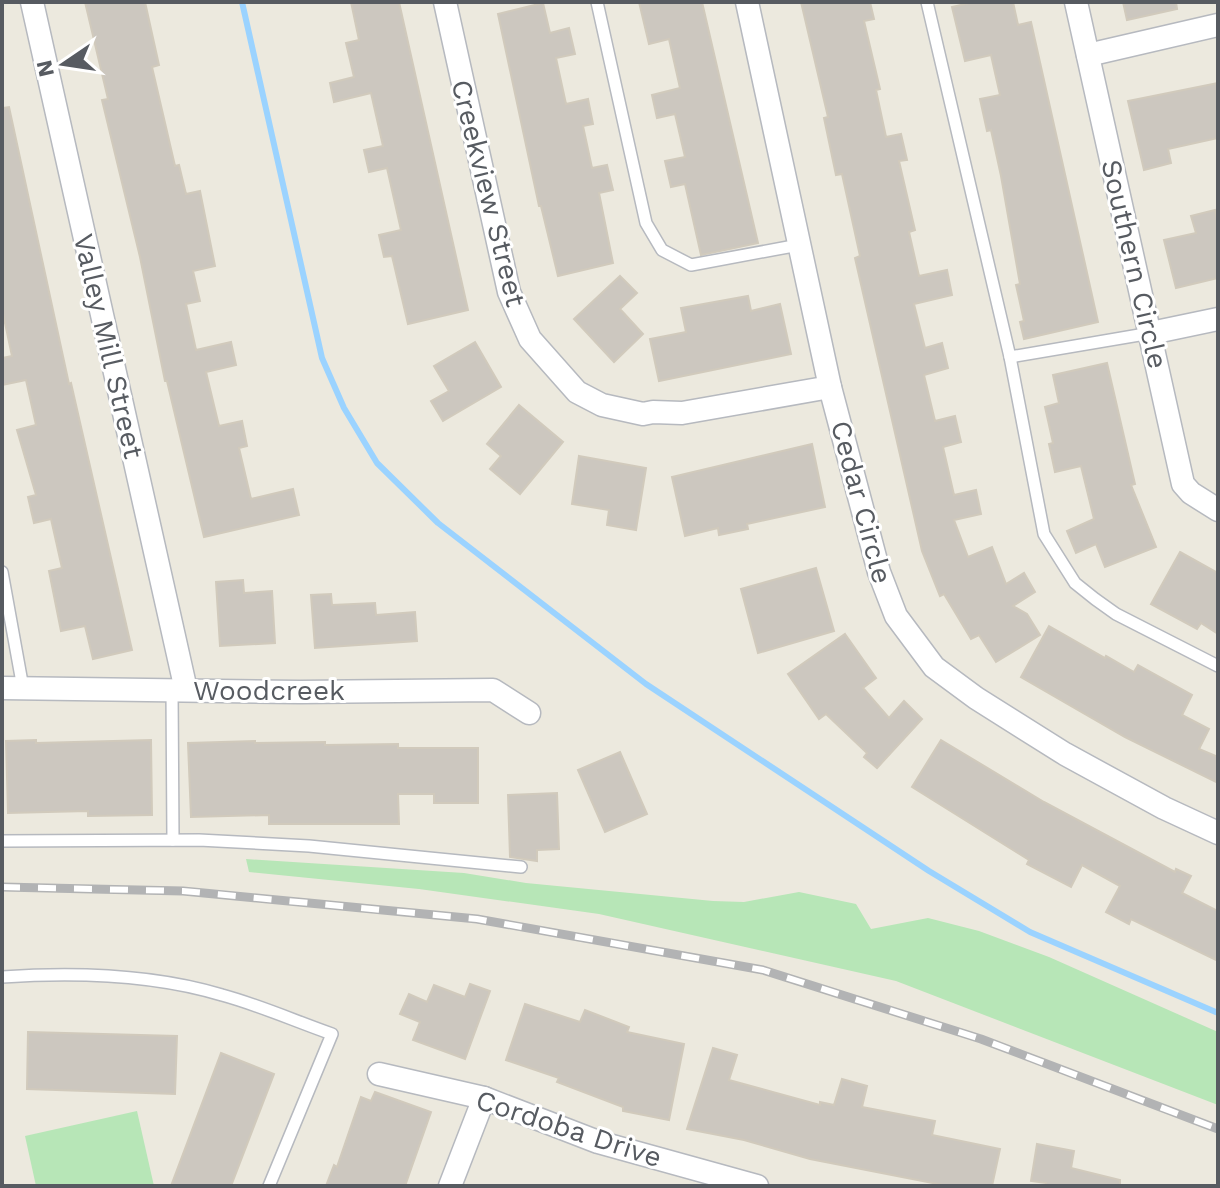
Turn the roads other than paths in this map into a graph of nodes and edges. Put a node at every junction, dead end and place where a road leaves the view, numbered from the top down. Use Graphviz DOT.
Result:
graph roads {
  1 [pos="32,2"];
  2 [pos="445,2"];
  3 [pos="597,2"];
  4 [pos="747,2"];
  5 [pos="927,2"];
  6 [pos="1076,2"];
  7 [pos="1218,25"];
  8 [pos="1088,55"];
  9 [pos="799,245"];
  10 [pos="1218,319"];
  11 [pos="1151,333"];
  12 [pos="1010,357"];
  13 [pos="830,387"];
  14 [pos="1218,510"];
  15 [pos="2,572"];
  16 [pos="1218,666"];
  17 [pos="12,688"];
  18 [pos="179,690"];
  19 [pos="529,713"];
  20 [pos="1218,833"];
  21 [pos="173,840"];
  22 [pos="2,841"];
  23 [pos="521,867"];
  24 [pos="2,977"];
  25 [pos="379,1074"];
  26 [pos="484,1098"];
  27 [pos="269,1186"];
  28 [pos="450,1186"];
  29 [pos="757,1186"];
  1 -- 18 [label="street, Valley Mill Street"];
  2 -- 13 [label="street, Creekview Street"];
  3 -- 9 [label="lane"];
  4 -- 9 [label="street, Cedar Circle"];
  5 -- 12 [label="lane"];
  6 -- 8 [label="street, Southern Circle"];
  7 -- 8 [label="street"];
  8 -- 11 [label="street, Southern Circle"];
  9 -- 13 [label="street, Cedar Circle"];
  10 -- 11 [label="street"];
  11 -- 12 [label="lane"];
  11 -- 14 [label="street, Southern Circle"];
  12 -- 16 [label="lane"];
  13 -- 20 [label="street, Cedar Circle"];
  15 -- 17 [label="lane"];
  17 -- 18 [label="street, Woodcreek"];
  18 -- 19 [label="street, Woodcreek"];
  18 -- 21 [label="lane"];
  21 -- 22 [label="lane"];
  21 -- 23 [label="lane"];
  24 -- 27 [label="lane"];
  25 -- 26 [label="street, Cordoba Drive"];
  26 -- 28 [label="street"];
  26 -- 29 [label="street, Cordoba Drive"];
}
